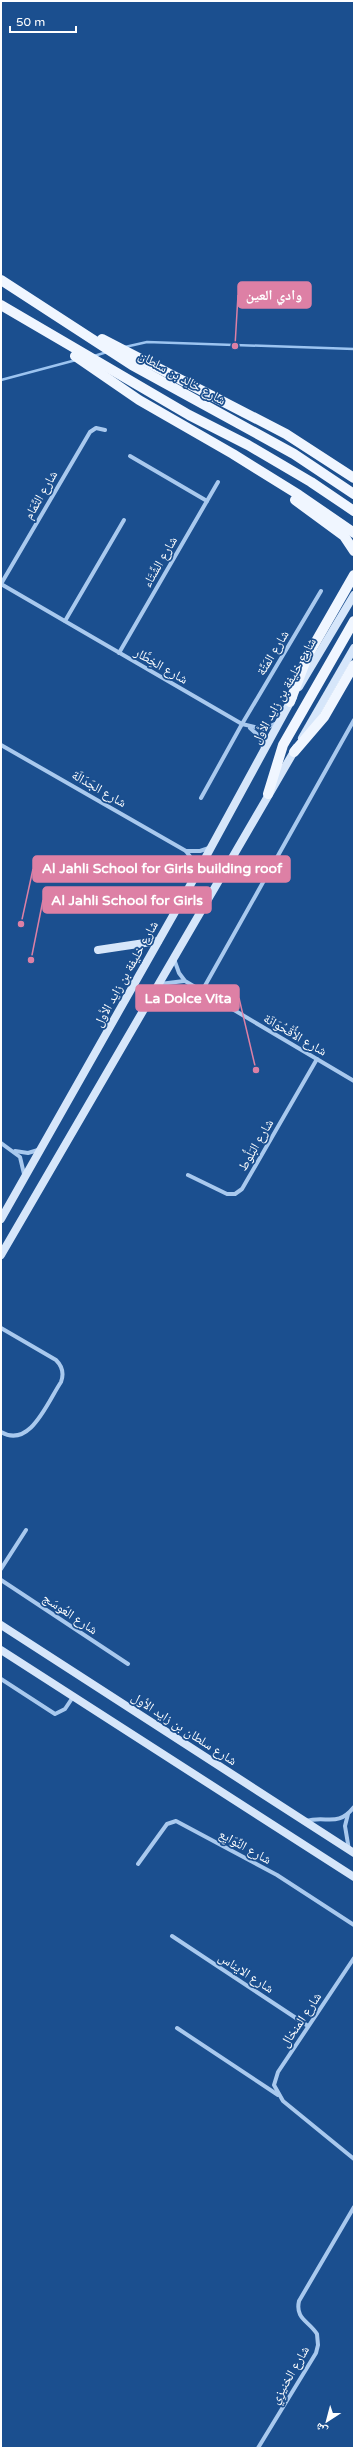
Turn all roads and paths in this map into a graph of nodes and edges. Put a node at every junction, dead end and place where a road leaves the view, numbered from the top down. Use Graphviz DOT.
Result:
graph roads {
  1 [pos="1,280"];
  2 [pos="1,305"];
  3 [pos="46,310"];
  4 [pos="35,327"];
  5 [pos="105,430"];
  6 [pos="286,434"];
  7 [pos="130,456"];
  8 [pos="251,465"];
  9 [pos="354,471"];
  10 [pos="354,478"];
  11 [pos="218,482"];
  12 [pos="354,494"];
  13 [pos="207,501"];
  14 [pos="354,511"];
  15 [pos="124,520"];
  16 [pos="354,534"];
  17 [pos="354,551"];
  18 [pos="354,575"];
  19 [pos="1,584"];
  20 [pos="321,591"];
  21 [pos="354,595"];
  22 [pos="65,621"];
  23 [pos="354,621"];
  24 [pos="354,648"];
  25 [pos="119,653"];
  26 [pos="354,665"];
  27 [pos="290,702"];
  28 [pos="281,720"];
  29 [pos="354,720"];
  30 [pos="242,724"];
  31 [pos="248,726"];
  32 [pos="1,745"];
  33 [pos="294,752"];
  34 [pos="262,755"];
  35 [pos="268,794"];
  36 [pos="201,798"];
  37 [pos="212,846"];
  38 [pos="186,850"];
  39 [pos="196,875"];
  40 [pos="158,941"];
  41 [pos="98,950"];
  42 [pos="174,958"];
  43 [pos="185,981"];
  44 [pos="158,984"];
  45 [pos="202,991"];
  46 [pos="318,1059"];
  47 [pos="354,1081"];
  48 [pos="1,1143"];
  49 [pos="41,1149"];
  50 [pos="15,1151"];
  51 [pos="188,1175"];
  52 [pos="24,1178"];
  53 [pos="1,1219"];
  54 [pos="1,1256"];
  55 [pos="1,1328"];
  56 [pos="1,1432"];
  57 [pos="26,1530"];
  58 [pos="1,1569"];
  59 [pos="1,1580"];
  60 [pos="1,1625"];
  61 [pos="1,1650"];
  62 [pos="128,1664"];
  63 [pos="1,1679"];
  64 [pos="73,1697"];
  65 [pos="354,1806"];
  66 [pos="348,1814"];
  67 [pos="305,1821"];
  68 [pos="352,1852"];
  69 [pos="138,1864"];
  70 [pos="354,1877"];
  71 [pos="354,1925"];
  72 [pos="172,1936"];
  73 [pos="354,1958"];
  74 [pos="308,2026"];
  75 [pos="177,2028"];
  76 [pos="279,2095"];
  77 [pos="354,2159"];
  78 [pos="354,2207"];
  79 [pos="258,2448"];
  1 -- 3 [label="main road, شارع خالِد بن سلطان"];
  2 -- 4 [label="main road, شارع خالِد بن سلطان"];
  3 -- 6 [label="main road"];
  3 -- 12 [label="main road, شارع خالِد بن سلطان"];
  4 -- 8 [label="main road"];
  4 -- 14 [label="main road, شارع خالِد بن سلطان"];
  5 -- 19 [label="street, شارع التَّمَام"];
  6 -- 9 [label="main road"];
  6 -- 10 [label="main road"];
  7 -- 13 [label="street"];
  8 -- 16 [label="main road"];
  8 -- 17 [label="main road"];
  11 -- 13 [label="street, شارع الشِّتَاء"];
  13 -- 25 [label="street, شارع الشِّتَاء"];
  15 -- 22 [label="street"];
  18 -- 27 [label="main road"];
  19 -- 22 [label="street, شارع الخِطَّار"];
  20 -- 30 [label="street, شارع المَتَّة"];
  21 -- 27 [label="main road, شارع خليفة بن زايد الأول"];
  22 -- 25 [label="street, شارع الخِطَّار"];
  23 -- 35 [label="main road"];
  24 -- 33 [label="main road"];
  25 -- 30 [label="street, شارع الخِطَّار"];
  26 -- 33 [label="main road"];
  27 -- 28 [label="main road, شارع خليفة بن زايد الأول"];
  28 -- 31 [label="street, شارع الخِطَّار"];
  28 -- 34 [label="main road, شارع خليفة بن زايد الأول"];
  29 -- 45 [label="street"];
  30 -- 31 [label="street, شارع الخِطَّار"];
  30 -- 36 [label="street, شارع المَتَّة"];
  31 -- 34 [label="street"];
  32 -- 38 [label="street, شارع الجَدَالَة"];
  33 -- 35 [label="main road"];
  34 -- 37 [label="main road, شارع خليفة بن زايد الأول"];
  35 -- 42 [label="main road"];
  37 -- 38 [label="street"];
  37 -- 39 [label="main road, شارع خليفة بن زايد الأول"];
  38 -- 39 [label="street"];
  39 -- 40 [label="main road, شارع خليفة بن زايد الأول"];
  40 -- 41 [label="main road"];
  40 -- 49 [label="main road, شارع خليفة بن زايد الأول"];
  42 -- 43 [label="street"];
  42 -- 44 [label="main road"];
  43 -- 44 [label="street"];
  43 -- 45 [label="street, شارع الأُقْحُوَانَة"];
  44 -- 54 [label="main road"];
  45 -- 46 [label="street, شارع الأُقْحُوَانَة"];
  46 -- 47 [label="street, شارع الأُقْحُوَانَة"];
  46 -- 51 [label="street, شارع البَلُّوط"];
  48 -- 50 [label="street"];
  49 -- 50 [label="street"];
  49 -- 52 [label="main road, شارع خليفة بن زايد الأول"];
  50 -- 52 [label="street"];
  52 -- 53 [label="main road, شارع خليفة بن زايد الأول"];
  55 -- 56 [label="street"];
  57 -- 58 [label="street"];
  59 -- 62 [label="street, شارع العُوسَج"];
  60 -- 67 [label="main road, شارع سلطان بن زايد الأول"];
  61 -- 64 [label="main road"];
  63 -- 64 [label="street"];
  64 -- 70 [label="main road"];
  65 -- 66 [label="street"];
  66 -- 67 [label="street"];
  66 -- 68 [label="street"];
  67 -- 68 [label="main road, شارع سلطان بن زايد الأول"];
  69 -- 71 [label="street, شارع النِّوَايِع"];
  72 -- 74 [label="street, شارع الايناس"];
  73 -- 74 [label="street, شارع المنخال"];
  74 -- 76 [label="street, شارع المنخال"];
  75 -- 76 [label="street"];
  76 -- 77 [label="street"];
  78 -- 79 [label="street, شارع الخنيزِي"];
}
